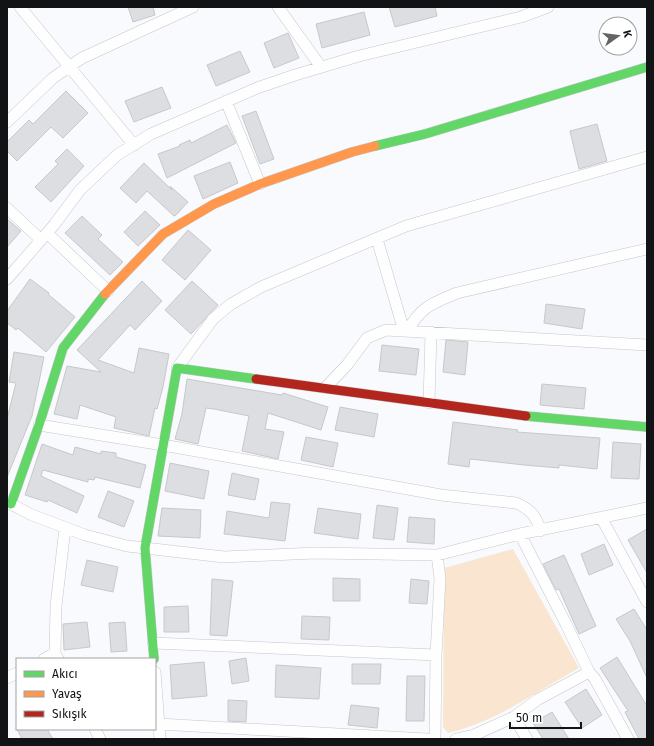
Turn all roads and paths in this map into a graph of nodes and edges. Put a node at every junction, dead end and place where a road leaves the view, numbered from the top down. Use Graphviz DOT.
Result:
graph roads {
  1 [pos="20,7"];
  2 [pos="193,7"];
  3 [pos="278,7"];
  4 [pos="548,7"];
  5 [pos="69,66"];
  6 [pos="320,67"];
  7 [pos="647,67"];
  8 [pos="226,101"];
  9 [pos="7,122"];
  10 [pos="134,145"];
  11 [pos="647,157"];
  12 [pos="260,184"];
  13 [pos="7,208"];
  14 [pos="44,236"];
  15 [pos="377,238"];
  16 [pos="647,248"];
  17 [pos="7,279"];
  18 [pos="108,291"];
  19 [pos="406,331"];
  20 [pos="431,332"];
  21 [pos="647,345"];
  22 [pos="177,368"];
  23 [pos="325,388"];
  24 [pos="429,403"];
  25 [pos="39,425"];
  26 [pos="647,427"];
  27 [pos="164,445"];
  28 [pos="9,503"];
  29 [pos="647,508"];
  30 [pos="602,519"];
  31 [pos="65,528"];
  32 [pos="540,531"];
  33 [pos="520,534"];
  34 [pos="145,548"];
  35 [pos="437,555"];
  36 [pos="647,602"];
  37 [pos="153,643"];
  38 [pos="436,655"];
  39 [pos="57,656"];
  40 [pos="154,658"];
  41 [pos="589,672"];
  42 [pos="16,674"];
  43 [pos="7,678"];
  44 [pos="156,685"];
  45 [pos="514,716"];
  46 [pos="159,724"];
  47 [pos="96,730"];
  48 [pos="100,739"];
  49 [pos="160,739"];
  50 [pos="427,739"];
  51 [pos="435,739"];
  52 [pos="456,739"];
  53 [pos="527,739"];
  54 [pos="628,739"];
  1 -- 5 [label="street"];
  2 -- 5 [label="street"];
  3 -- 6 [label="street"];
  4 -- 6 [label="street"];
  5 -- 9 [label="street"];
  5 -- 10 [label="street"];
  6 -- 8 [label="street"];
  7 -- 12 [label="street"];
  8 -- 10 [label="street"];
  8 -- 12 [label="street"];
  10 -- 14 [label="street"];
  11 -- 15 [label="street"];
  12 -- 18 [label="street"];
  13 -- 14 [label="street"];
  14 -- 17 [label="street"];
  14 -- 18 [label="street"];
  15 -- 19 [label="street"];
  15 -- 22 [label="street"];
  16 -- 19 [label="street"];
  18 -- 25 [label="street"];
  19 -- 20 [label="street"];
  19 -- 23 [label="street"];
  20 -- 21 [label="street"];
  20 -- 24 [label="street"];
  22 -- 23 [label="street"];
  22 -- 27 [label="street"];
  23 -- 24 [label="street"];
  24 -- 26 [label="street"];
  25 -- 27 [label="street"];
  25 -- 28 [label="street"];
  27 -- 32 [label="street"];
  27 -- 34 [label="street"];
  28 -- 31 [label="street"];
  29 -- 30 [label="street"];
  30 -- 32 [label="street"];
  30 -- 36 [label="street"];
  31 -- 34 [label="street"];
  31 -- 39 [label="street"];
  32 -- 33 [label="street"];
  33 -- 35 [label="street"];
  33 -- 41 [label="street"];
  34 -- 35 [label="street"];
  34 -- 37 [label="street"];
  35 -- 38 [label="street"];
  37 -- 38 [label="street"];
  37 -- 40 [label="street"];
  38 -- 51 [label="street"];
  41 -- 45 [label="street"];
  41 -- 54 [label="street"];
  42 -- 43 [label="street"];
  44 -- 46 [label="street"];
  45 -- 52 [label="street"];
  45 -- 53 [label="street"];
  46 -- 49 [label="street"];
  46 -- 50 [label="street"];
  47 -- 48 [label="street"];
}
